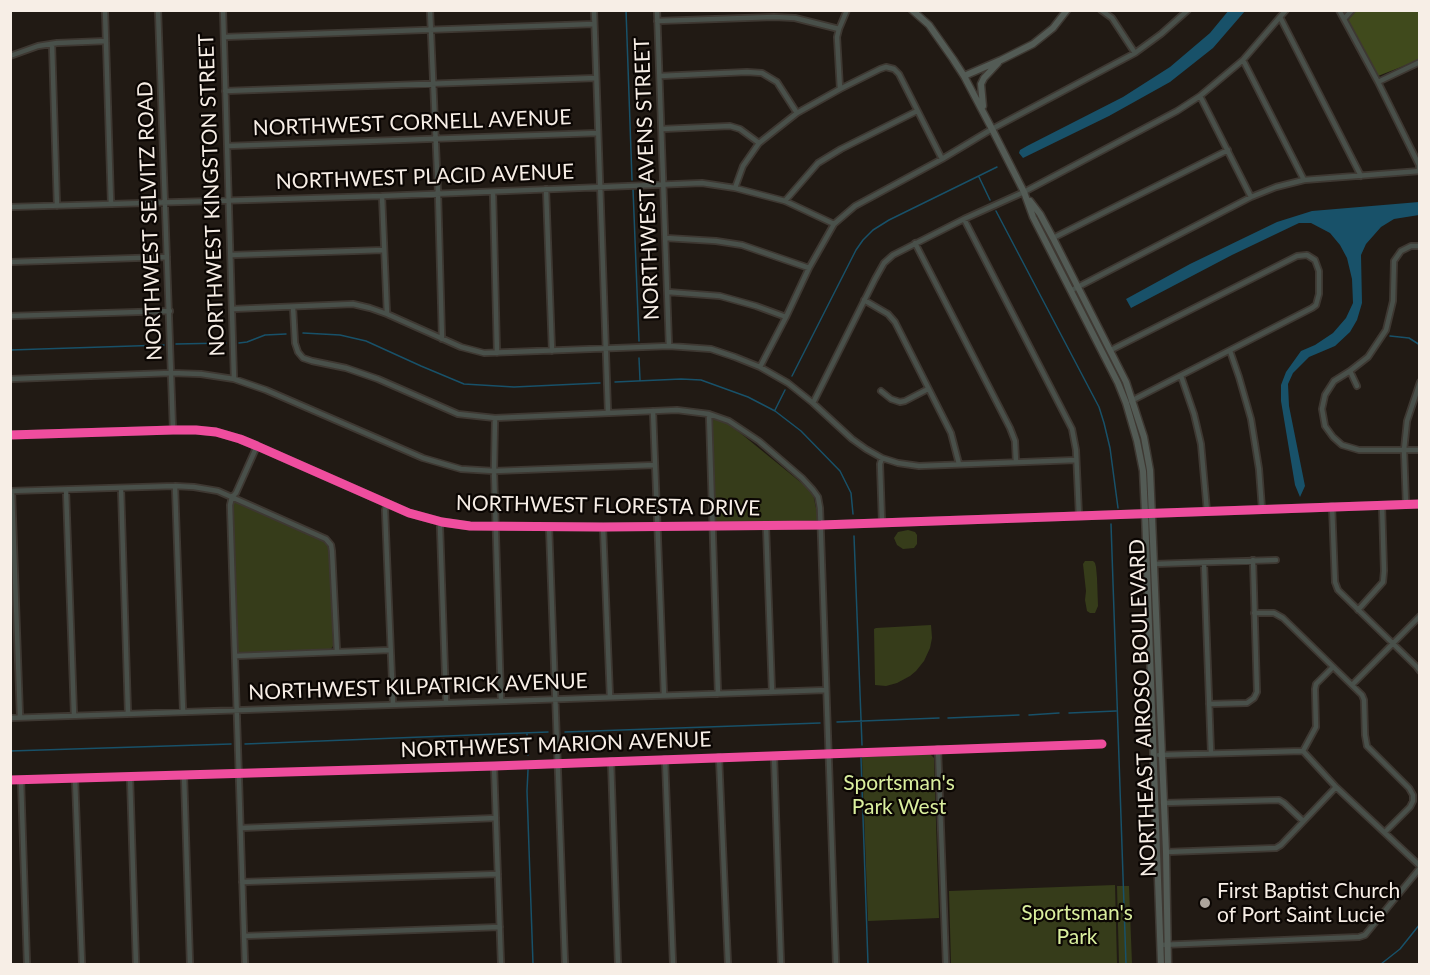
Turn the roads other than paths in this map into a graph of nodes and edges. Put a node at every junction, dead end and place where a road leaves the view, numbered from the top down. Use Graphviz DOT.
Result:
graph roads {
  1 [pos="105,10"];
  2 [pos="158,10"];
  3 [pos="223,10"];
  4 [pos="430,10"];
  5 [pos="594,10"];
  6 [pos="657,10"];
  7 [pos="847,10"];
  8 [pos="912,10"];
  9 [pos="1067,10"];
  10 [pos="1101,10"];
  11 [pos="1177,10"];
  12 [pos="1188,10"];
  13 [pos="1286,10"];
  14 [pos="1339,10"];
  15 [pos="1352,10"];
  16 [pos="1182,17"];
  17 [pos="1280,17"];
  18 [pos="1344,19"];
  19 [pos="657,21"];
  20 [pos="594,24"];
  21 [pos="430,29"];
  22 [pos="839,29"];
  23 [pos="224,37"];
  24 [pos="106,41"];
  25 [pos="52,44"];
  26 [pos="1135,53"];
  27 [pos="10,56"];
  28 [pos="1001,60"];
  29 [pos="1243,60"];
  30 [pos="1419,62"];
  31 [pos="660,76"];
  32 [pos="964,76"];
  33 [pos="596,78"];
  34 [pos="1378,82"];
  35 [pos="433,84"];
  36 [pos="840,89"];
  37 [pos="225,91"];
  38 [pos="1200,96"];
  39 [pos="917,111"];
  40 [pos="797,113"];
  41 [pos="984,113"];
  42 [pos="662,129"];
  43 [pos="992,129"];
  44 [pos="598,133"];
  45 [pos="435,138"];
  46 [pos="759,142"];
  47 [pos="227,146"];
  48 [pos="1228,150"];
  49 [pos="942,159"];
  50 [pos="1419,171"];
  51 [pos="1361,176"];
  52 [pos="1304,180"];
  53 [pos="663,184"];
  54 [pos="600,187"];
  55 [pos="735,188"];
  56 [pos="546,189"];
  57 [pos="493,192"];
  58 [pos="1024,192"];
  59 [pos="438,193"];
  60 [pos="382,195"];
  61 [pos="1251,197"];
  62 [pos="229,200"];
  63 [pos="785,201"];
  64 [pos="166,202"];
  65 [pos="111,204"];
  66 [pos="57,206"];
  67 [pos="10,207"];
  68 [pos="964,219"];
  69 [pos="834,224"];
  70 [pos="666,238"];
  71 [pos="1053,238"];
  72 [pos="915,243"];
  73 [pos="1419,246"];
  74 [pos="384,250"];
  75 [pos="231,255"];
  76 [pos="167,257"];
  77 [pos="10,262"];
  78 [pos="809,267"];
  79 [pos="1074,289"];
  80 [pos="668,292"];
  81 [pos="864,300"];
  82 [pos="293,307"];
  83 [pos="232,309"];
  84 [pos="170,311"];
  85 [pos="387,314"];
  86 [pos="10,316"];
  87 [pos="786,318"];
  88 [pos="442,339"];
  89 [pos="669,346"];
  90 [pos="606,349"];
  91 [pos="1111,350"];
  92 [pos="552,351"];
  93 [pos="1230,351"];
  94 [pos="497,353"];
  95 [pos="760,366"];
  96 [pos="1350,371"];
  97 [pos="171,373"];
  98 [pos="1181,376"];
  99 [pos="10,379"];
  100 [pos="234,379"];
  101 [pos="1419,382"];
  102 [pos="1357,386"];
  103 [pos="928,389"];
  104 [pos="881,391"];
  105 [pos="1129,401"];
  106 [pos="1413,401"];
  107 [pos="1419,402"];
  108 [pos="813,403"];
  109 [pos="654,411"];
  110 [pos="608,412"];
  111 [pos="709,414"];
  112 [pos="495,417"];
  113 [pos="173,430"];
  114 [pos="10,435"];
  115 [pos="257,446"];
  116 [pos="1404,450"];
  117 [pos="1419,450"];
  118 [pos="882,458"];
  119 [pos="1076,460"];
  120 [pos="1016,462"];
  121 [pos="959,464"];
  122 [pos="655,465"];
  123 [pos="494,471"];
  124 [pos="175,486"];
  125 [pos="120,488"];
  126 [pos="66,490"];
  127 [pos="11,491"];
  128 [pos="232,497"];
  129 [pos="387,504"];
  130 [pos="1406,504"];
  131 [pos="1419,504"];
  132 [pos="1382,505"];
  133 [pos="1332,506"];
  134 [pos="1262,509"];
  135 [pos="1207,511"];
  136 [pos="1149,513"];
  137 [pos="1079,516"];
  138 [pos="442,522"];
  139 [pos="882,522"];
  140 [pos="713,525"];
  141 [pos="821,525"];
  142 [pos="495,526"];
  143 [pos="549,526"];
  144 [pos="657,526"];
  145 [pos="766,526"];
  146 [pos="603,527"];
  147 [pos="1253,560"];
  148 [pos="1276,560"];
  149 [pos="1204,563"];
  150 [pos="1154,564"];
  151 [pos="1358,610"];
  152 [pos="1254,613"];
  153 [pos="1419,616"];
  154 [pos="1392,643"];
  155 [pos="390,650"];
  156 [pos="337,651"];
  157 [pos="235,656"];
  158 [pos="1333,667"];
  159 [pos="1419,671"];
  160 [pos="1352,685"];
  161 [pos="826,690"];
  162 [pos="772,692"];
  163 [pos="718,694"];
  164 [pos="664,695"];
  165 [pos="610,697"];
  166 [pos="555,699"];
  167 [pos="501,701"];
  168 [pos="446,702"];
  169 [pos="393,704"];
  170 [pos="1209,704"];
  171 [pos="236,710"];
  172 [pos="183,711"];
  173 [pos="128,713"];
  174 [pos="74,716"];
  175 [pos="20,717"];
  176 [pos="10,718"];
  177 [pos="1102,744"];
  178 [pos="938,749"];
  179 [pos="1303,751"];
  180 [pos="1210,753"];
  181 [pos="828,754"];
  182 [pos="1157,755"];
  183 [pos="774,756"];
  184 [pos="719,757"];
  185 [pos="665,759"];
  186 [pos="611,761"];
  187 [pos="557,763"];
  188 [pos="494,766"];
  189 [pos="238,773"];
  190 [pos="184,775"];
  191 [pos="130,777"];
  192 [pos="75,778"];
  193 [pos="10,780"];
  194 [pos="21,780"];
  195 [pos="1336,787"];
  196 [pos="1163,803"];
  197 [pos="496,818"];
  198 [pos="1303,821"];
  199 [pos="240,828"];
  200 [pos="1385,832"];
  201 [pos="1166,852"];
  202 [pos="1419,867"];
  203 [pos="498,874"];
  204 [pos="242,882"];
  205 [pos="500,927"];
  206 [pos="244,936"];
  207 [pos="1164,944"];
  208 [pos="27,964"];
  209 [pos="82,964"];
  210 [pos="136,964"];
  211 [pos="190,964"];
  212 [pos="245,964"];
  213 [pos="501,964"];
  214 [pos="565,964"];
  215 [pos="618,964"];
  216 [pos="673,964"];
  217 [pos="728,964"];
  218 [pos="781,964"];
  219 [pos="836,964"];
  220 [pos="946,964"];
  221 [pos="1161,964"];
  222 [pos="1168,964"];
  1 -- 24 [label="street"];
  2 -- 64 [label="street, NORTHWEST SELVITZ ROAD"];
  3 -- 23 [label="street, NORTHWEST KINGSTON STREET"];
  4 -- 21 [label="street"];
  5 -- 20 [label="street"];
  6 -- 19 [label="street, NORTHWEST AVENS STREET"];
  7 -- 22 [label="street"];
  8 -- 32 [label="main road, NORTHEAST AIROSO BOULEVARD"];
  9 -- 28 [label="main road"];
  10 -- 26 [label="street"];
  11 -- 16 [label="street"];
  12 -- 16 [label="street"];
  13 -- 17 [label="street"];
  14 -- 18 [label="street"];
  15 -- 18 [label="street"];
  16 -- 26 [label="street"];
  17 -- 29 [label="street"];
  17 -- 51 [label="street"];
  18 -- 34 [label="street"];
  19 -- 22 [label="street"];
  19 -- 31 [label="street, NORTHWEST AVENS STREET"];
  20 -- 21 [label="street"];
  20 -- 33 [label="street"];
  21 -- 23 [label="street"];
  21 -- 35 [label="street"];
  22 -- 36 [label="street"];
  23 -- 37 [label="street, NORTHWEST KINGSTON STREET"];
  24 -- 25 [label="street"];
  24 -- 65 [label="street"];
  25 -- 27 [label="street"];
  25 -- 66 [label="street"];
  26 -- 43 [label="street"];
  28 -- 32 [label="main road"];
  28 -- 41 [label="main road"];
  29 -- 38 [label="street"];
  29 -- 52 [label="street"];
  30 -- 34 [label="street"];
  31 -- 40 [label="street"];
  31 -- 42 [label="street, NORTHWEST AVENS STREET"];
  32 -- 41 [label="main road, NORTHEAST AIROSO BOULEVARD"];
  33 -- 35 [label="street"];
  33 -- 44 [label="street"];
  34 -- 50 [label="street"];
  35 -- 37 [label="street"];
  35 -- 45 [label="street"];
  36 -- 39 [label="street"];
  36 -- 40 [label="street"];
  37 -- 47 [label="street, NORTHWEST KINGSTON STREET"];
  38 -- 48 [label="street"];
  38 -- 58 [label="street"];
  39 -- 49 [label="street"];
  39 -- 63 [label="street"];
  40 -- 46 [label="street"];
  41 -- 43 [label="main road, NORTHEAST AIROSO BOULEVARD"];
  42 -- 46 [label="street"];
  42 -- 53 [label="street, NORTHWEST AVENS STREET"];
  43 -- 49 [label="street"];
  43 -- 58 [label="main road, NORTHEAST AIROSO BOULEVARD"];
  44 -- 45 [label="street, NORTHWEST CORNELL AVENUE"];
  44 -- 54 [label="street"];
  45 -- 47 [label="street, NORTHWEST CORNELL AVENUE"];
  45 -- 59 [label="street"];
  46 -- 55 [label="street"];
  47 -- 62 [label="street, NORTHWEST KINGSTON STREET"];
  48 -- 61 [label="street"];
  48 -- 71 [label="street"];
  49 -- 69 [label="street"];
  50 -- 51 [label="street"];
  51 -- 52 [label="street"];
  52 -- 61 [label="street"];
  53 -- 54 [label="street, NORTHWEST PLACID AVENUE"];
  53 -- 55 [label="street, NORTHWEST PLACID AVENUE"];
  53 -- 70 [label="street, NORTHWEST AVENS STREET"];
  54 -- 56 [label="street, NORTHWEST PLACID AVENUE"];
  54 -- 90 [label="street"];
  55 -- 63 [label="street, NORTHWEST PLACID AVENUE"];
  56 -- 57 [label="street, NORTHWEST PLACID AVENUE"];
  56 -- 92 [label="street"];
  57 -- 59 [label="street, NORTHWEST PLACID AVENUE"];
  57 -- 94 [label="street"];
  58 -- 68 [label="street"];
  58 -- 71 [label="main road, NORTHEAST AIROSO BOULEVARD"];
  58 -- 79 [label="main road, NORTHEAST AIROSO BOULEVARD"];
  59 -- 60 [label="street, NORTHWEST PLACID AVENUE"];
  59 -- 88 [label="street"];
  60 -- 62 [label="street, NORTHWEST PLACID AVENUE"];
  60 -- 74 [label="street"];
  61 -- 79 [label="street"];
  62 -- 64 [label="street, NORTHWEST PLACID AVENUE"];
  62 -- 75 [label="street, NORTHWEST KINGSTON STREET"];
  63 -- 69 [label="street, NORTHWEST PLACID AVENUE"];
  64 -- 65 [label="street, NORTHWEST PLACID AVENUE"];
  64 -- 76 [label="street, NORTHWEST SELVITZ ROAD"];
  65 -- 66 [label="street, NORTHWEST PLACID AVENUE"];
  66 -- 67 [label="street, NORTHWEST PLACID AVENUE"];
  68 -- 72 [label="street"];
  68 -- 119 [label="street"];
  69 -- 78 [label="street"];
  70 -- 78 [label="street"];
  70 -- 80 [label="street, NORTHWEST AVENS STREET"];
  71 -- 79 [label="main road, NORTHEAST AIROSO BOULEVARD"];
  72 -- 81 [label="street"];
  72 -- 120 [label="street"];
  73 -- 96 [label="street"];
  74 -- 75 [label="street"];
  74 -- 85 [label="street"];
  75 -- 83 [label="street, NORTHWEST KINGSTON STREET"];
  76 -- 77 [label="street"];
  76 -- 84 [label="street, NORTHWEST SELVITZ ROAD"];
  78 -- 87 [label="street"];
  79 -- 91 [label="main road, NORTHEAST AIROSO BOULEVARD"];
  79 -- 105 [label="main road, NORTHEAST AIROSO BOULEVARD"];
  80 -- 87 [label="street"];
  80 -- 89 [label="street, NORTHWEST AVENS STREET"];
  81 -- 103 [label="street"];
  81 -- 108 [label="street"];
  82 -- 83 [label="street"];
  82 -- 85 [label="street"];
  82 -- 112 [label="street"];
  83 -- 100 [label="street, NORTHWEST KINGSTON STREET"];
  84 -- 86 [label="street"];
  84 -- 97 [label="street, NORTHWEST SELVITZ ROAD"];
  85 -- 88 [label="street"];
  87 -- 95 [label="street"];
  88 -- 94 [label="street"];
  89 -- 90 [label="street"];
  89 -- 95 [label="street"];
  90 -- 92 [label="street"];
  90 -- 110 [label="street"];
  91 -- 93 [label="street"];
  91 -- 105 [label="main road, NORTHEAST AIROSO BOULEVARD"];
  92 -- 94 [label="street"];
  93 -- 98 [label="street"];
  93 -- 134 [label="street"];
  95 -- 108 [label="street"];
  96 -- 102 [label="street"];
  96 -- 116 [label="street"];
  97 -- 99 [label="street"];
  97 -- 100 [label="street"];
  97 -- 113 [label="street, NORTHWEST SELVITZ ROAD"];
  98 -- 105 [label="street"];
  98 -- 135 [label="street"];
  100 -- 123 [label="street"];
  101 -- 106 [label="street"];
  103 -- 104 [label="street"];
  103 -- 121 [label="street"];
  105 -- 136 [label="main road, NORTHEAST AIROSO BOULEVARD"];
  106 -- 107 [label="street"];
  106 -- 116 [label="street"];
  108 -- 118 [label="street"];
  109 -- 110 [label="street"];
  109 -- 111 [label="street"];
  109 -- 122 [label="street"];
  110 -- 112 [label="street"];
  111 -- 140 [label="street"];
  111 -- 141 [label="street"];
  112 -- 123 [label="street"];
  113 -- 114 [label="main road, NORTHWEST FLORESTA DRIVE"];
  113 -- 115 [label="main road, NORTHWEST FLORESTA DRIVE"];
  115 -- 128 [label="street"];
  115 -- 129 [label="main road, NORTHWEST FLORESTA DRIVE"];
  116 -- 117 [label="street"];
  116 -- 130 [label="street"];
  118 -- 121 [label="street"];
  118 -- 139 [label="street"];
  119 -- 120 [label="street"];
  119 -- 137 [label="street"];
  120 -- 121 [label="street"];
  122 -- 123 [label="street"];
  122 -- 144 [label="street"];
  123 -- 142 [label="street"];
  124 -- 125 [label="street"];
  124 -- 128 [label="street"];
  124 -- 172 [label="street"];
  125 -- 126 [label="street"];
  125 -- 173 [label="street"];
  126 -- 127 [label="street"];
  126 -- 174 [label="street"];
  127 -- 175 [label="street"];
  128 -- 156 [label="street"];
  128 -- 157 [label="street"];
  129 -- 138 [label="main road, NORTHWEST FLORESTA DRIVE"];
  129 -- 155 [label="street"];
  130 -- 131 [label="main road, NORTHWEST FLORESTA DRIVE"];
  130 -- 132 [label="main road, NORTHWEST FLORESTA DRIVE"];
  132 -- 133 [label="main road, NORTHWEST FLORESTA DRIVE"];
  132 -- 151 [label="street"];
  133 -- 134 [label="main road, NORTHWEST FLORESTA DRIVE"];
  133 -- 151 [label="street"];
  134 -- 135 [label="main road, NORTHWEST FLORESTA DRIVE"];
  135 -- 136 [label="main road, NORTHWEST FLORESTA DRIVE"];
  136 -- 137 [label="main road, NORTHWEST FLORESTA DRIVE"];
  136 -- 150 [label="main road, NORTHEAST AIROSO BOULEVARD"];
  136 -- 182 [label="main road, NORTHEAST AIROSO BOULEVARD"];
  137 -- 139 [label="main road, NORTHWEST FLORESTA DRIVE"];
  138 -- 142 [label="main road, NORTHWEST FLORESTA DRIVE"];
  138 -- 168 [label="street"];
  139 -- 141 [label="main road, NORTHWEST FLORESTA DRIVE"];
  140 -- 144 [label="main road, NORTHWEST FLORESTA DRIVE"];
  140 -- 145 [label="main road, NORTHWEST FLORESTA DRIVE"];
  140 -- 163 [label="street"];
  141 -- 145 [label="main road, NORTHWEST FLORESTA DRIVE"];
  141 -- 161 [label="street"];
  142 -- 143 [label="main road, NORTHWEST FLORESTA DRIVE"];
  142 -- 167 [label="street"];
  143 -- 146 [label="main road, NORTHWEST FLORESTA DRIVE"];
  143 -- 166 [label="street"];
  144 -- 146 [label="main road, NORTHWEST FLORESTA DRIVE"];
  144 -- 164 [label="street"];
  145 -- 162 [label="street"];
  146 -- 165 [label="street"];
  147 -- 148 [label="street"];
  147 -- 149 [label="street"];
  147 -- 152 [label="street"];
  149 -- 150 [label="street"];
  149 -- 170 [label="street"];
  150 -- 182 [label="main road, NORTHEAST AIROSO BOULEVARD"];
  151 -- 154 [label="street"];
  152 -- 158 [label="street"];
  152 -- 170 [label="street"];
  153 -- 154 [label="street"];
  154 -- 159 [label="street"];
  154 -- 160 [label="street"];
  155 -- 156 [label="street"];
  155 -- 169 [label="street"];
  156 -- 157 [label="street"];
  157 -- 171 [label="street"];
  158 -- 160 [label="street"];
  158 -- 179 [label="street"];
  160 -- 200 [label="street"];
  161 -- 162 [label="street, NORTHWEST KILPATRICK AVENUE"];
  161 -- 181 [label="street"];
  162 -- 163 [label="street, NORTHWEST KILPATRICK AVENUE"];
  163 -- 164 [label="street, NORTHWEST KILPATRICK AVENUE"];
  164 -- 165 [label="street, NORTHWEST KILPATRICK AVENUE"];
  165 -- 166 [label="street, NORTHWEST KILPATRICK AVENUE"];
  166 -- 167 [label="street, NORTHWEST KILPATRICK AVENUE"];
  166 -- 187 [label="street"];
  167 -- 168 [label="street, NORTHWEST KILPATRICK AVENUE"];
  168 -- 169 [label="street, NORTHWEST KILPATRICK AVENUE"];
  169 -- 171 [label="street, NORTHWEST KILPATRICK AVENUE"];
  170 -- 180 [label="street"];
  171 -- 172 [label="street, NORTHWEST KILPATRICK AVENUE"];
  171 -- 189 [label="street"];
  172 -- 173 [label="street, NORTHWEST KILPATRICK AVENUE"];
  173 -- 174 [label="street, NORTHWEST KILPATRICK AVENUE"];
  174 -- 175 [label="street, NORTHWEST KILPATRICK AVENUE"];
  175 -- 176 [label="street, NORTHWEST KILPATRICK AVENUE"];
  177 -- 178 [label="street, NORTHWEST MARION AVENUE"];
  178 -- 181 [label="street, NORTHWEST MARION AVENUE"];
  178 -- 220 [label="street"];
  179 -- 180 [label="street"];
  179 -- 195 [label="street"];
  180 -- 182 [label="street"];
  181 -- 183 [label="street, NORTHWEST MARION AVENUE"];
  181 -- 219 [label="street"];
  182 -- 196 [label="main road, NORTHEAST AIROSO BOULEVARD"];
  182 -- 207 [label="main road, NORTHEAST AIROSO BOULEVARD"];
  183 -- 184 [label="street, NORTHWEST MARION AVENUE"];
  183 -- 218 [label="street"];
  184 -- 185 [label="street, NORTHWEST MARION AVENUE"];
  184 -- 217 [label="street"];
  185 -- 186 [label="street, NORTHWEST MARION AVENUE"];
  185 -- 216 [label="street"];
  186 -- 187 [label="street, NORTHWEST MARION AVENUE"];
  186 -- 215 [label="street"];
  187 -- 188 [label="street, NORTHWEST MARION AVENUE"];
  187 -- 214 [label="street"];
  188 -- 189 [label="street, NORTHWEST MARION AVENUE"];
  188 -- 197 [label="street"];
  189 -- 190 [label="street, NORTHWEST MARION AVENUE"];
  189 -- 199 [label="street"];
  190 -- 191 [label="street, NORTHWEST MARION AVENUE"];
  190 -- 211 [label="street"];
  191 -- 192 [label="street, NORTHWEST MARION AVENUE"];
  191 -- 210 [label="street"];
  192 -- 194 [label="street, NORTHWEST MARION AVENUE"];
  192 -- 209 [label="street"];
  193 -- 194 [label="street, NORTHWEST MARION AVENUE"];
  194 -- 208 [label="street"];
  195 -- 198 [label="street"];
  195 -- 200 [label="street"];
  196 -- 198 [label="street"];
  196 -- 201 [label="main road, NORTHEAST AIROSO BOULEVARD"];
  197 -- 199 [label="street"];
  197 -- 203 [label="street"];
  198 -- 201 [label="street"];
  199 -- 204 [label="street"];
  200 -- 202 [label="street"];
  201 -- 207 [label="main road, NORTHEAST AIROSO BOULEVARD"];
  202 -- 207 [label="street"];
  203 -- 204 [label="street"];
  203 -- 205 [label="street"];
  204 -- 206 [label="street"];
  205 -- 206 [label="street"];
  205 -- 213 [label="street"];
  206 -- 212 [label="street"];
  207 -- 221 [label="main road, NORTHEAST AIROSO BOULEVARD"];
  207 -- 222 [label="main road, NORTHEAST AIROSO BOULEVARD"];
}
